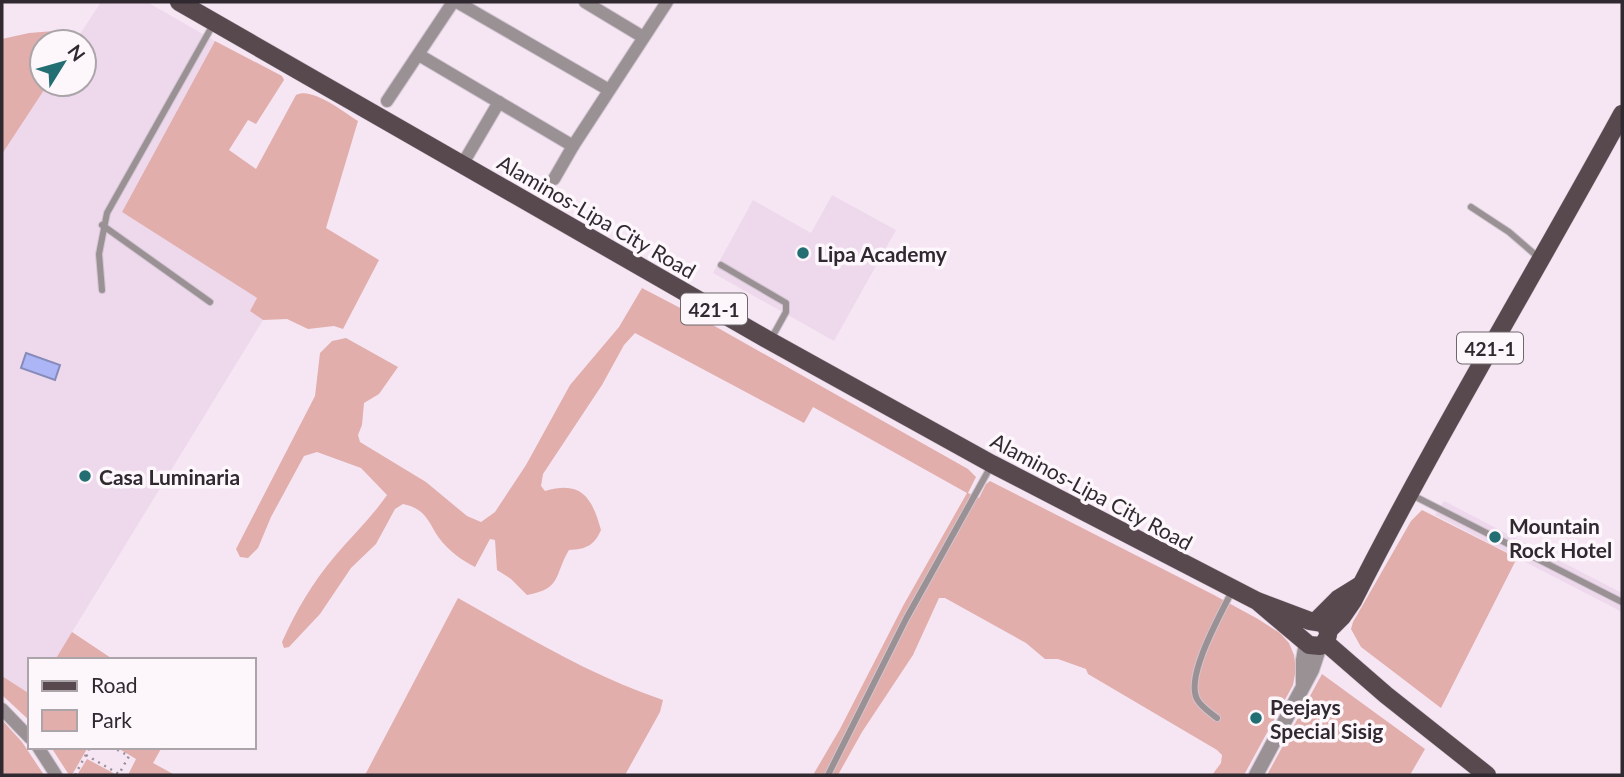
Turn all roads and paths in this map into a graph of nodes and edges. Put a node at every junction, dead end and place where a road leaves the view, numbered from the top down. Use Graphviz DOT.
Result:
graph roads {
  1 [pos="179,2"];
  2 [pos="455,2"];
  3 [pos="585,2"];
  4 [pos="667,2"];
  5 [pos="214,22"];
  6 [pos="643,37"];
  7 [pos="419,55"];
  8 [pos="609,90"];
  9 [pos="387,101"];
  10 [pos="499,102"];
  11 [pos="1622,114"];
  12 [pos="573,146"];
  13 [pos="462,165"];
  14 [pos="554,179"];
  15 [pos="1471,207"];
  16 [pos="102,225"];
  17 [pos="1542,261"];
  18 [pos="721,265"];
  19 [pos="102,290"];
  20 [pos="210,302"];
  21 [pos="770,341"];
  22 [pos="992,464"];
  23 [pos="1410,494"];
  24 [pos="1232,589"];
  25 [pos="1622,602"];
  26 [pos="1315,634"];
  27 [pos="2,709"];
  28 [pos="1217,718"];
  29 [pos="28,736"];
  30 [pos="38,749"];
  31 [pos="89,749"];
  32 [pos="116,749"];
  33 [pos="86,755"];
  34 [pos="56,775"];
  35 [pos="75,775"];
  36 [pos="828,775"];
  37 [pos="1256,775"];
  38 [pos="1487,775"];
  1 -- 5 [label="main road, Alaminos-Lipa City Road / 421-1"];
  2 -- 7 [label="street"];
  2 -- 8 [label="street"];
  3 -- 6 [label="street"];
  4 -- 6 [label="street"];
  5 -- 13 [label="main road, Alaminos-Lipa City Road / 421-1"];
  5 -- 16 [label="lane"];
  6 -- 8 [label="street"];
  7 -- 9 [label="street"];
  7 -- 10 [label="street"];
  8 -- 12 [label="street"];
  10 -- 12 [label="street"];
  10 -- 13 [label="street"];
  11 -- 17 [label="main road, 421-1"];
  12 -- 14 [label="street"];
  13 -- 21 [label="main road, Alaminos-Lipa City Road / 421-1"];
  15 -- 17 [label="lane"];
  16 -- 19 [label="lane"];
  16 -- 20 [label="lane"];
  17 -- 23 [label="main road, 421-1"];
  18 -- 21 [label="lane"];
  21 -- 22 [label="main road, Alaminos-Lipa City Road / 421-1"];
  22 -- 24 [label="main road, Alaminos-Lipa City Road / 421-1"];
  22 -- 36 [label="lane"];
  23 -- 25 [label="lane"];
  23 -- 26 [label="main road, 421-1"];
  24 -- 26 [label="main road, Alaminos-Lipa City Road / 421-1"];
  24 -- 28 [label="lane"];
  26 -- 37 [label="street"];
  26 -- 38 [label="main road, Alaminos-Lipa City Road"];
  27 -- 29 [label="street"];
  30 -- 34 [label="street"];
  31 -- 33 [label="path"];
  32 -- 33 [label="path"];
  33 -- 35 [label="path"];
}
